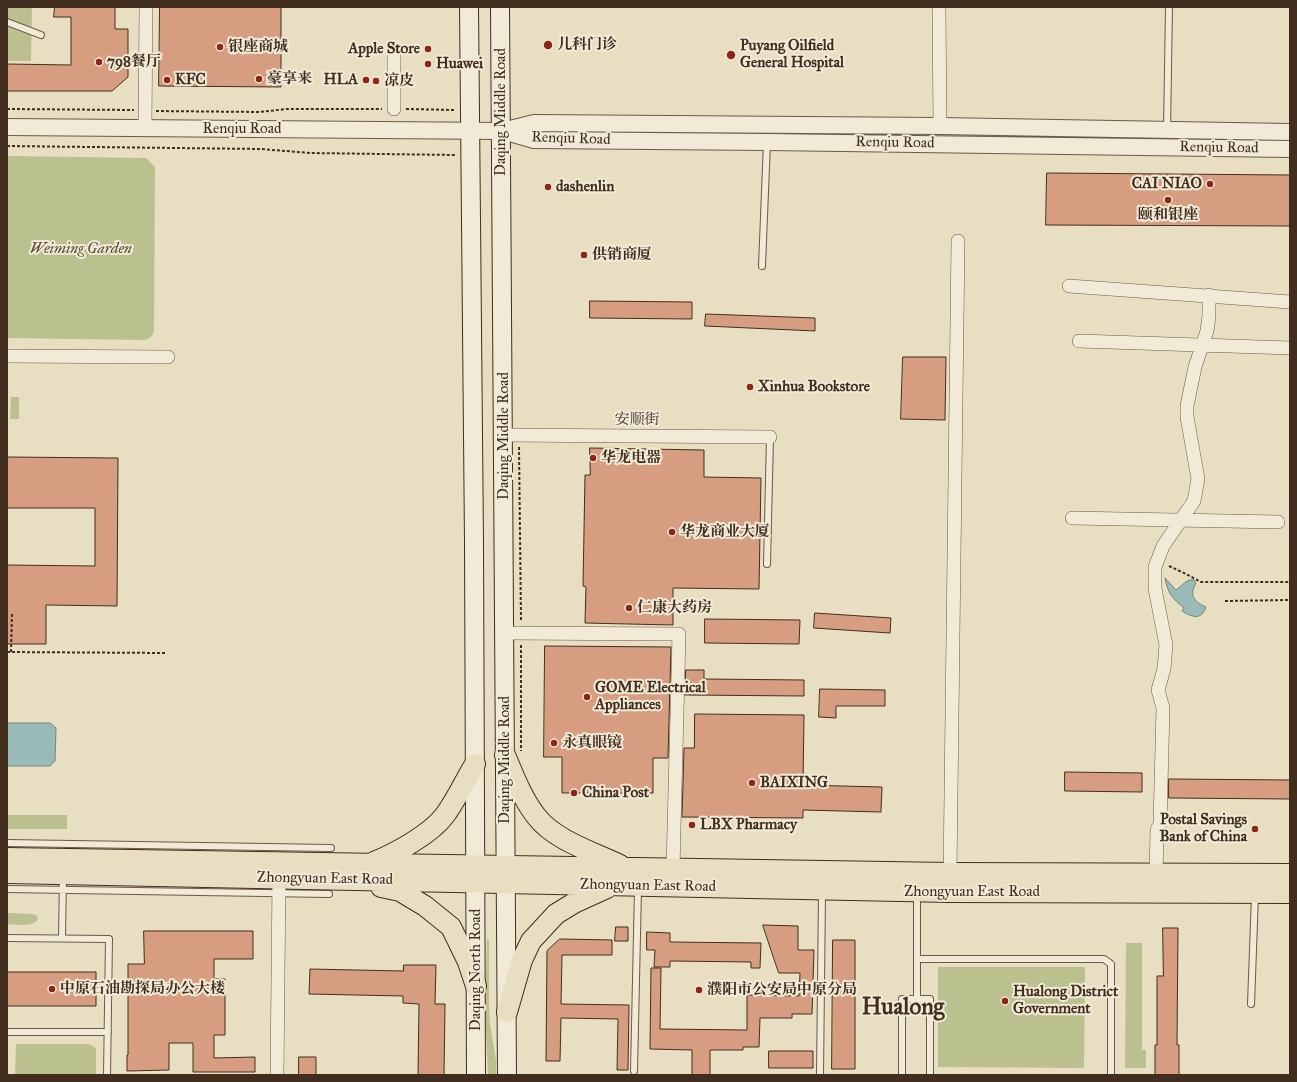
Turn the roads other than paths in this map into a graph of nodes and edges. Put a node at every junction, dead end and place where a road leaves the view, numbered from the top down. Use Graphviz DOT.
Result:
graph roads {
  1 [pos="146,7"];
  2 [pos="469,7"];
  3 [pos="500,7"];
  4 [pos="939,7"];
  5 [pos="1169,7"];
  6 [pos="7,22"];
  7 [pos="41,35"];
  8 [pos="394,50"];
  9 [pos="394,109"];
  10 [pos="940,126"];
  11 [pos="7,127"];
  12 [pos="145,128"];
  13 [pos="470,130"];
  14 [pos="1167,130"];
  15 [pos="502,131"];
  16 [pos="1290,132"];
  17 [pos="767,142"];
  18 [pos="1290,149"];
  19 [pos="958,241"];
  20 [pos="762,266"];
  21 [pos="1069,286"];
  22 [pos="1209,295"];
  23 [pos="1290,302"];
  24 [pos="1079,341"];
  25 [pos="1203,345"];
  26 [pos="1290,348"];
  27 [pos="7,356"];
  28 [pos="168,358"];
  29 [pos="503,435"];
  30 [pos="770,437"];
  31 [pos="1072,518"];
  32 [pos="1183,520"];
  33 [pos="1278,522"];
  34 [pos="767,564"];
  35 [pos="505,633"];
  36 [pos="506,755"];
  37 [pos="475,764"];
  38 [pos="7,843"];
  39 [pos="331,848"];
  40 [pos="7,858"];
  41 [pos="370,864"];
  42 [pos="628,868"];
  43 [pos="673,869"];
  44 [pos="7,873"];
  45 [pos="63,874"];
  46 [pos="475,874"];
  47 [pos="950,874"];
  48 [pos="1156,874"];
  49 [pos="1290,874"];
  50 [pos="506,875"];
  51 [pos="352,880"];
  52 [pos="279,886"];
  53 [pos="612,886"];
  54 [pos="638,886"];
  55 [pos="7,889"];
  56 [pos="822,890"];
  57 [pos="917,891"];
  58 [pos="1255,893"];
  59 [pos="1290,893"];
  60 [pos="329,894"];
  61 [pos="7,938"];
  62 [pos="62,938"];
  63 [pos="917,959"];
  64 [pos="476,986"];
  65 [pos="916,1000"];
  66 [pos="1251,1004"];
  67 [pos="507,1012"];
  68 [pos="7,1032"];
  69 [pos="108,1032"];
  70 [pos="634,1071"];
  71 [pos="108,1075"];
  72 [pos="277,1075"];
  73 [pos="476,1075"];
  74 [pos="507,1075"];
  75 [pos="820,1075"];
  76 [pos="902,1075"];
  77 [pos="930,1075"];
  78 [pos="1111,1075"];
  1 -- 12 [label="street"];
  2 -- 13 [label="main road, Daqing Middle Road"];
  3 -- 15 [label="main road, Daqing Middle Road"];
  4 -- 10 [label="street"];
  5 -- 14 [label="lane"];
  6 -- 7 [label="lane"];
  8 -- 9 [label="street"];
  10 -- 14 [label="street, Renqiu Road"];
  10 -- 15 [label="street, Renqiu Road"];
  11 -- 12 [label="street, Renqiu Road"];
  12 -- 13 [label="street, Renqiu Road"];
  13 -- 15 [label="street, Renqiu Road"];
  13 -- 37 [label="main road, Daqing Middle Road"];
  14 -- 16 [label="street, Renqiu Road"];
  15 -- 17 [label="street, Renqiu Road"];
  15 -- 29 [label="main road, Daqing Middle Road"];
  17 -- 18 [label="street, Renqiu Road"];
  17 -- 20 [label="lane"];
  19 -- 47 [label="street"];
  21 -- 22 [label="street"];
  22 -- 23 [label="street"];
  22 -- 25 [label="street"];
  24 -- 25 [label="street"];
  25 -- 26 [label="street"];
  25 -- 32 [label="street"];
  27 -- 28 [label="street"];
  29 -- 30 [label="street, 安顺街"];
  29 -- 35 [label="main road, Daqing Middle Road"];
  30 -- 34 [label="lane"];
  31 -- 32 [label="street"];
  32 -- 33 [label="street"];
  32 -- 48 [label="street"];
  35 -- 36 [label="main road, Daqing Middle Road"];
  35 -- 43 [label="street"];
  36 -- 42 [label="main road"];
  36 -- 50 [label="main road, Daqing Middle Road"];
  37 -- 41 [label="main road"];
  37 -- 46 [label="main road, Daqing Middle Road"];
  38 -- 39 [label="lane"];
  40 -- 45 [label="main road, Zhongyuan East Road"];
  41 -- 45 [label="main road, Zhongyuan East Road"];
  41 -- 46 [label="main road, Zhongyuan East Road"];
  42 -- 43 [label="main road, Zhongyuan East Road"];
  42 -- 50 [label="main road, Zhongyuan East Road"];
  43 -- 47 [label="main road, Zhongyuan East Road"];
  44 -- 45 [label="main road, Zhongyuan East Road"];
  45 -- 52 [label="main road, Zhongyuan East Road"];
  45 -- 55 [label="lane"];
  45 -- 62 [label="lane"];
  46 -- 50 [label="main road, Zhongyuan East Road"];
  46 -- 51 [label="main road, Zhongyuan East Road"];
  46 -- 64 [label="main road, Daqing North Road"];
  47 -- 48 [label="main road, Zhongyuan East Road"];
  48 -- 49 [label="main road, Zhongyuan East Road"];
  50 -- 53 [label="main road, Zhongyuan East Road"];
  50 -- 67 [label="main road, Daqing North Road"];
  51 -- 52 [label="main road, Zhongyuan East Road"];
  51 -- 64 [label="main road"];
  52 -- 60 [label="lane"];
  52 -- 72 [label="street"];
  53 -- 54 [label="main road, Zhongyuan East Road"];
  53 -- 67 [label="main road"];
  54 -- 56 [label="main road, Zhongyuan East Road"];
  54 -- 70 [label="lane"];
  56 -- 57 [label="main road, Zhongyuan East Road"];
  56 -- 75 [label="lane"];
  57 -- 58 [label="main road, Zhongyuan East Road"];
  57 -- 63 [label="lane"];
  58 -- 59 [label="main road, Zhongyuan East Road"];
  58 -- 66 [label="lane"];
  61 -- 62 [label="lane"];
  62 -- 69 [label="lane"];
  63 -- 65 [label="lane"];
  63 -- 78 [label="lane"];
  64 -- 73 [label="main road, Daqing North Road"];
  65 -- 76 [label="lane"];
  65 -- 77 [label="lane"];
  67 -- 74 [label="main road, Daqing North Road"];
  68 -- 69 [label="lane"];
  69 -- 71 [label="lane"];
}
